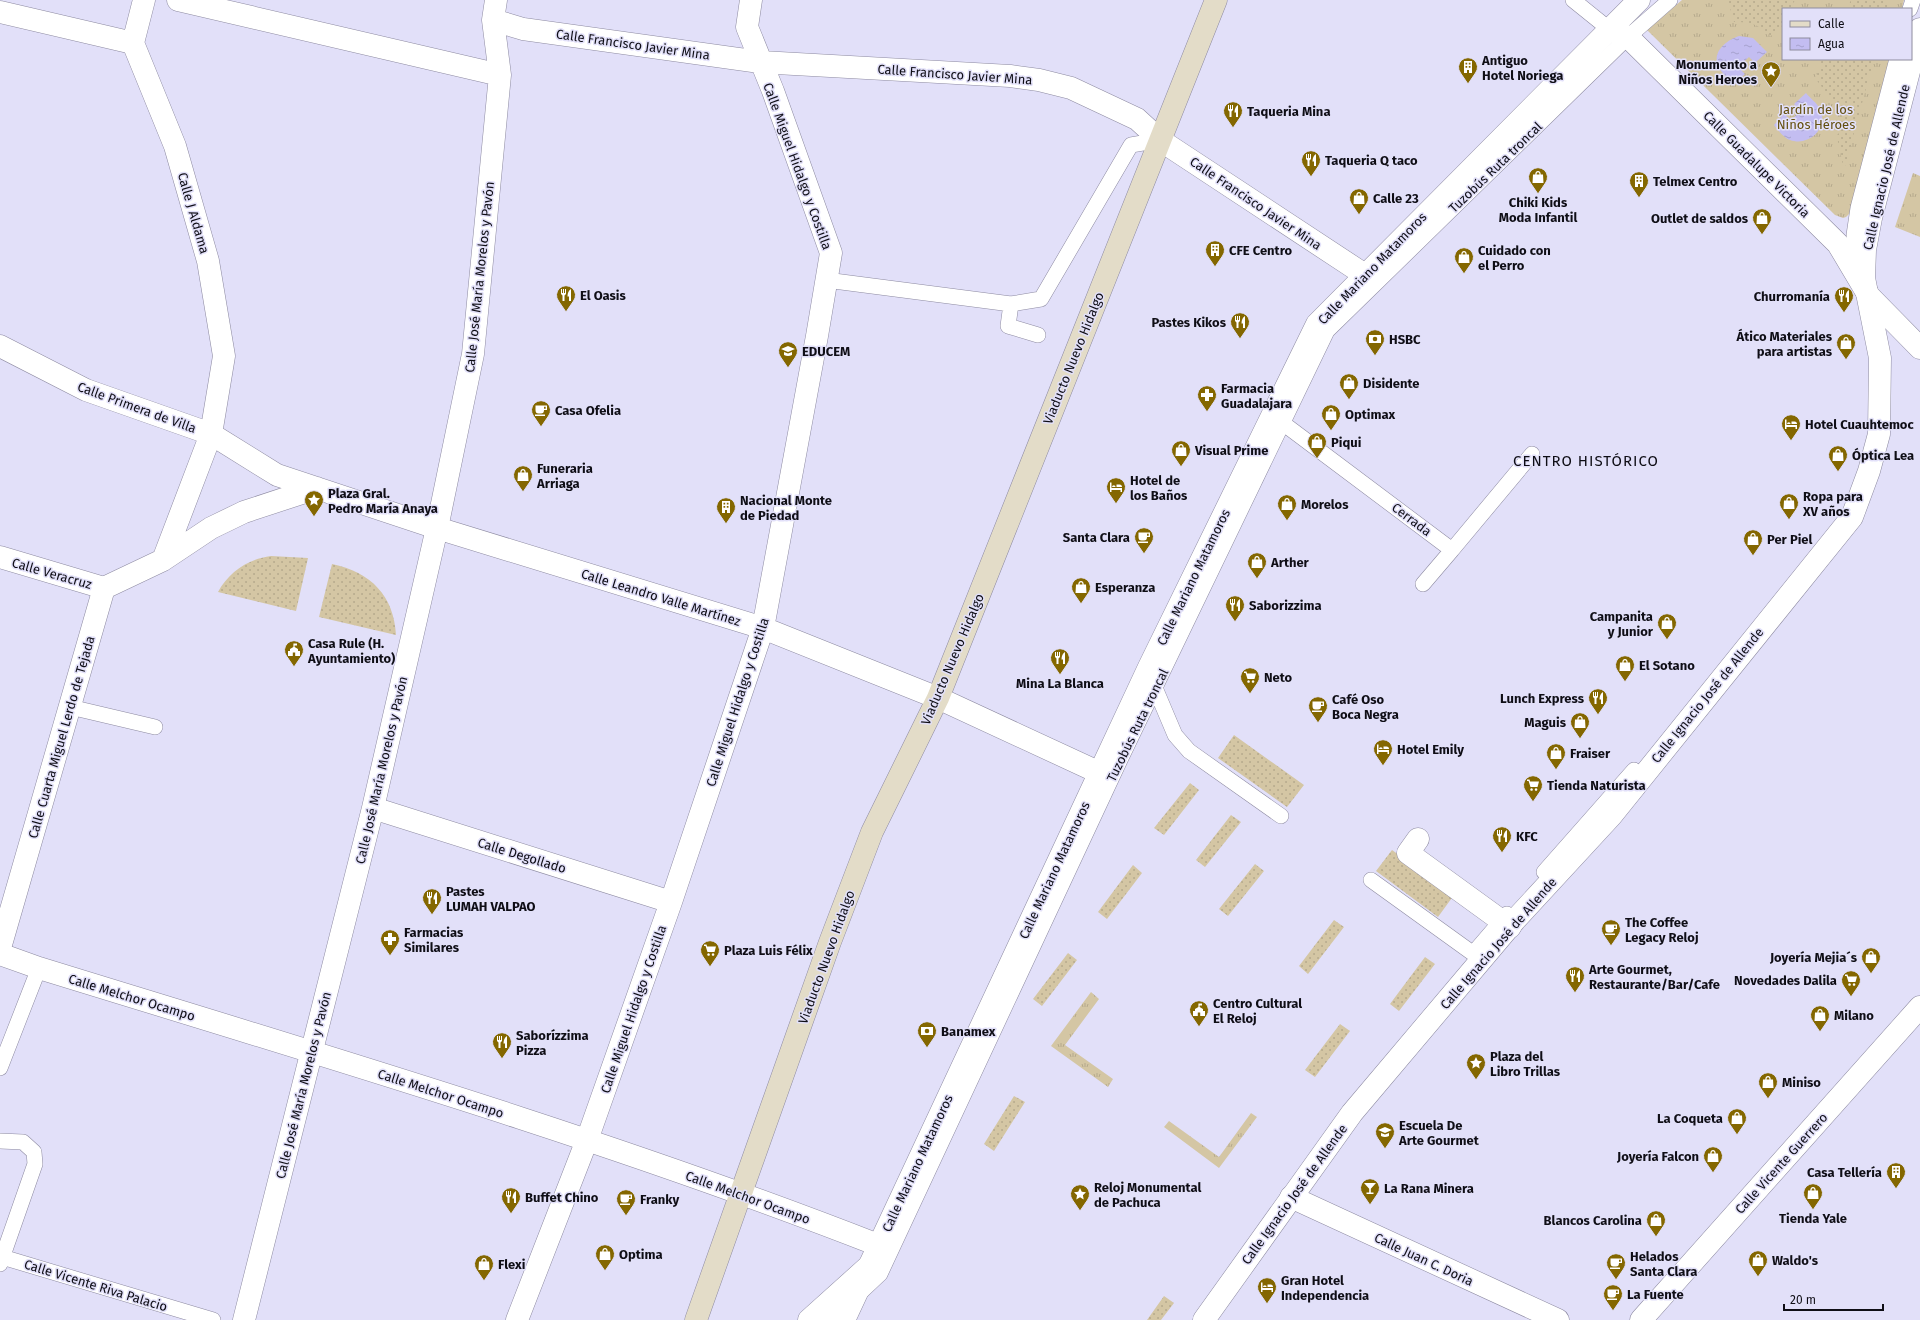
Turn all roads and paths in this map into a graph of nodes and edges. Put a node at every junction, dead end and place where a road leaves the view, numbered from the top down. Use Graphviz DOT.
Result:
graph roads {
  1 [pos="144,0"];
  2 [pos="178,0"];
  3 [pos="751,0"];
  4 [pos="1216,0"];
  5 [pos="1573,0"];
  6 [pos="1639,0"];
  7 [pos="1670,0"];
  8 [pos="494,10"];
  9 [pos="0,12"];
  10 [pos="1920,29"];
  11 [pos="1619,33"];
  12 [pos="133,43"];
  13 [pos="1897,60"];
  14 [pos="1912,60"];
  15 [pos="1912,60"];
  16 [pos="760,62"];
  17 [pos="500,75"];
  18 [pos="1160,140"];
  19 [pos="1364,275"];
  20 [pos="826,280"];
  21 [pos="1865,288"];
  22 [pos="1011,304"];
  23 [pos="1038,335"];
  24 [pos="0,346"];
  25 [pos="1920,348"];
  26 [pos="1278,419"];
  27 [pos="211,434"];
  28 [pos="1532,454"];
  29 [pos="317,488"];
  30 [pos="437,528"];
  31 [pos="1452,550"];
  32 [pos="0,557"];
  33 [pos="163,560"];
  34 [pos="1423,584"];
  35 [pos="104,588"];
  36 [pos="763,628"];
  37 [pos="1149,667"];
  38 [pos="1154,689"];
  39 [pos="938,698"];
  40 [pos="70,707"];
  41 [pos="155,727"];
  42 [pos="1100,773"];
  43 [pos="373,808"];
  44 [pos="1281,816"];
  45 [pos="1418,839"];
  46 [pos="1371,880"];
  47 [pos="671,902"];
  48 [pos="1505,924"];
  49 [pos="0,948"];
  50 [pos="0,954"];
  51 [pos="1478,956"];
  52 [pos="39,968"];
  53 [pos="1920,1007"];
  54 [pos="311,1052"];
  55 [pos="0,1068"];
  56 [pos="587,1140"];
  57 [pos="0,1141"];
  58 [pos="740,1193"];
  59 [pos="1291,1198"];
  60 [pos="878,1245"];
  61 [pos="1,1261"];
  62 [pos="869,1266"];
  63 [pos="854,1298"];
  64 [pos="213,1320"];
  65 [pos="244,1320"];
  66 [pos="517,1320"];
  67 [pos="696,1320"];
  68 [pos="809,1320"];
  69 [pos="831,1320"];
  70 [pos="844,1320"];
  71 [pos="1194,1320"];
  72 [pos="1204,1320"];
  73 [pos="1558,1320"];
  74 [pos="1641,1320"];
  1 -- 12 [label="street"];
  2 -- 17 [label="street"];
  3 -- 16 [label="street, Calle Miguel Hidalgo y Costilla"];
  4 -- 18 [label="main road, Viaducto Nuevo Hidalgo"];
  5 -- 11 [label="lane, Calle Guadalupe Victoria"];
  6 -- 11 [label="street, Calle Mariano Matamoros"];
  7 -- 11 [label="lane, Tuzobús Ruta troncal"];
  8 -- 16 [label="street, Calle Francisco Javier Mina"];
  8 -- 17 [label="street, Calle José María Morelos y Pavón"];
  9 -- 12 [label="street"];
  10 -- 15 [label="street, Calle Ignacio José de Allende"];
  11 -- 19 [label="street, Calle Mariano Matamoros"];
  11 -- 21 [label="street, Calle Guadalupe Victoria"];
  11 -- 26 [label="lane, Tuzobús Ruta troncal"];
  12 -- 27 [label="street, Calle J Aldama"];
  13 -- 21 [label="lane"];
  14 -- 21 [label="street, Calle Ignacio José de Allende"];
  16 -- 18 [label="street, Calle Francisco Javier Mina"];
  16 -- 20 [label="street, Calle Miguel Hidalgo y Costilla"];
  17 -- 30 [label="street, Calle José María Morelos y Pavón"];
  18 -- 19 [label="street, Calle Francisco Javier Mina"];
  18 -- 22 [label="lane"];
  18 -- 39 [label="main road, Viaducto Nuevo Hidalgo"];
  19 -- 26 [label="street, Calle Mariano Matamoros"];
  20 -- 22 [label="lane"];
  20 -- 36 [label="street, Calle Miguel Hidalgo y Costilla"];
  21 -- 25 [label="street, Calle Guadalupe Victoria"];
  21 -- 48 [label="street, Calle Ignacio José de Allende"];
  22 -- 23 [label="lane"];
  24 -- 27 [label="street, Calle Primera de Villa"];
  26 -- 31 [label="lane, Cerrada"];
  26 -- 37 [label="street, Calle Mariano Matamoros"];
  26 -- 38 [label="lane, Tuzobús Ruta troncal"];
  27 -- 29 [label="street, Calle Primera de Villa"];
  27 -- 33 [label="street, Calle J Aldama"];
  28 -- 31 [label="lane"];
  29 -- 30 [label="street, Calle Leandro Valle Martínez"];
  29 -- 33 [label="street"];
  30 -- 36 [label="street, Calle Leandro Valle Martínez"];
  30 -- 43 [label="street, Calle José María Morelos y Pavón"];
  31 -- 34 [label="lane"];
  32 -- 35 [label="street, Calle Veracruz"];
  33 -- 35 [label="street"];
  35 -- 40 [label="street, Calle Cuarta Miguel Lerdo de Tejada"];
  36 -- 39 [label="street, Calle Leandro Valle Martínez"];
  36 -- 47 [label="street, Calle Miguel Hidalgo y Costilla"];
  37 -- 38 [label="lane"];
  37 -- 42 [label="street, Calle Mariano Matamoros"];
  38 -- 44 [label="lane"];
  38 -- 63 [label="lane, Tuzobús Ruta troncal"];
  39 -- 42 [label="street, Calle Leandro Valle Martínez"];
  39 -- 58 [label="main road, Viaducto Nuevo Hidalgo"];
  40 -- 41 [label="lane"];
  40 -- 49 [label="street, Calle Cuarta Miguel Lerdo de Tejada"];
  42 -- 60 [label="street, Calle Mariano Matamoros"];
  43 -- 47 [label="street, Calle Degollado"];
  43 -- 54 [label="street, Calle José María Morelos y Pavón"];
  45 -- 48 [label="street"];
  46 -- 51 [label="lane"];
  47 -- 56 [label="street, Calle Miguel Hidalgo y Costilla"];
  48 -- 51 [label="street, Calle Ignacio José de Allende"];
  50 -- 52 [label="street, Calle Melchor Ocampo"];
  51 -- 59 [label="street, Calle Ignacio José de Allende"];
  51 -- 71 [label="lane"];
  52 -- 54 [label="street, Calle Melchor Ocampo"];
  52 -- 55 [label="lane"];
  53 -- 74 [label="street, Calle Vicente Guerrero"];
  54 -- 56 [label="street, Calle Melchor Ocampo"];
  54 -- 65 [label="street, Calle José María Morelos y Pavón"];
  56 -- 58 [label="street, Calle Melchor Ocampo"];
  56 -- 66 [label="street, Calle Miguel Hidalgo y Costilla"];
  57 -- 61 [label="lane"];
  58 -- 60 [label="street, Calle Melchor Ocampo"];
  58 -- 67 [label="main road, Viaducto Nuevo Hidalgo"];
  59 -- 72 [label="street, Calle Ignacio José de Allende"];
  59 -- 73 [label="street, Calle Juan C. Doria"];
  60 -- 62 [label="street, Calle Mariano Matamoros"];
  61 -- 64 [label="lane, Calle Vicente Riva Palacio"];
  62 -- 63 [label="street, Calle Mariano Matamoros"];
  62 -- 68 [label="street"];
  63 -- 69 [label="lane, Tuzobús Ruta troncal"];
  63 -- 70 [label="street, Calle Mariano Matamoros"];
}
